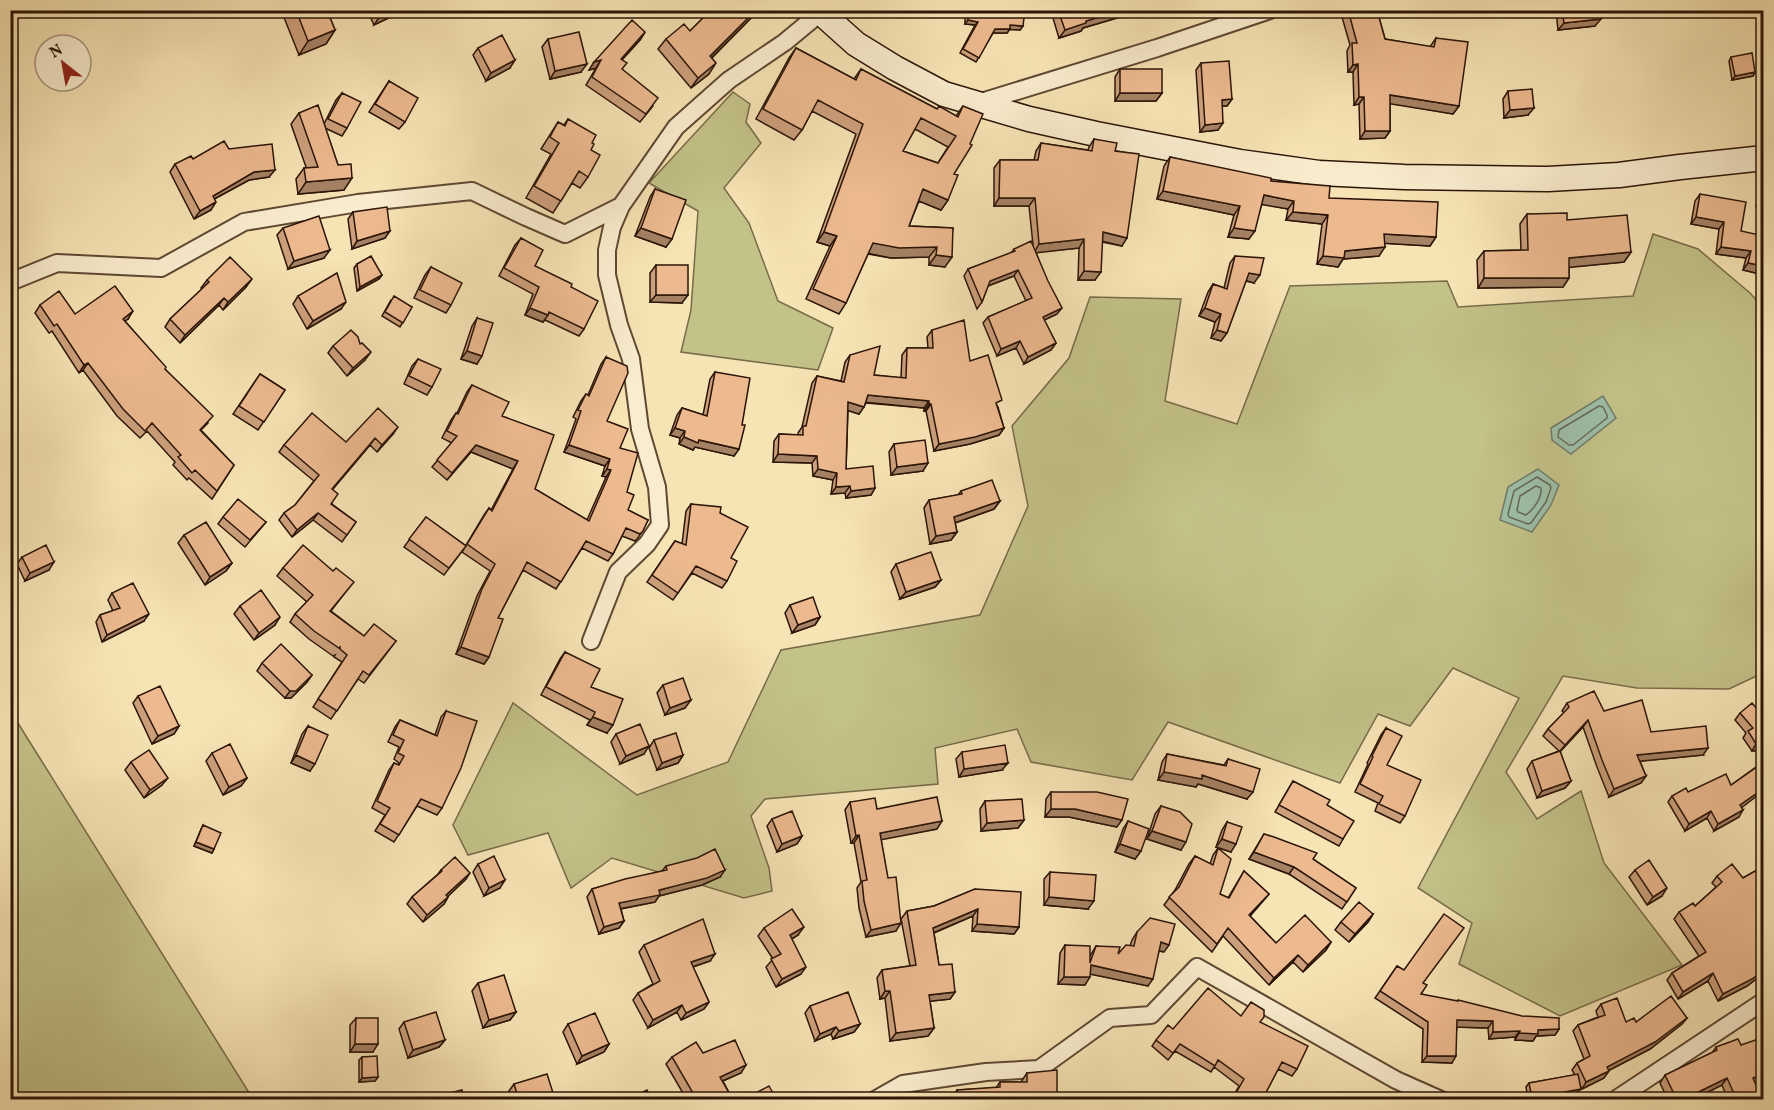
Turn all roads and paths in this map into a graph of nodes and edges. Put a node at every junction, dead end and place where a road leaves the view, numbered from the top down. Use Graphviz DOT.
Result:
graph roads {
  1 [pos="1270,10"];
  2 [pos="819,12"];
  3 [pos="977,104"];
  4 [pos="1764,158"];
  5 [pos="621,206"];
  6 [pos="10,282"];
  7 [pos="591,641"];
  8 [pos="1764,1001"];
  9 [pos="875,1100"];
  10 [pos="1441,1100"];
  11 [pos="1615,1100"];
  1 -- 3 [label="street"];
  2 -- 3 [label="main road"];
  2 -- 5 [label="street"];
  3 -- 4 [label="main road"];
  5 -- 6 [label="street"];
  5 -- 7 [label="street"];
  8 -- 11 [label="street"];
  9 -- 10 [label="street"];
}
